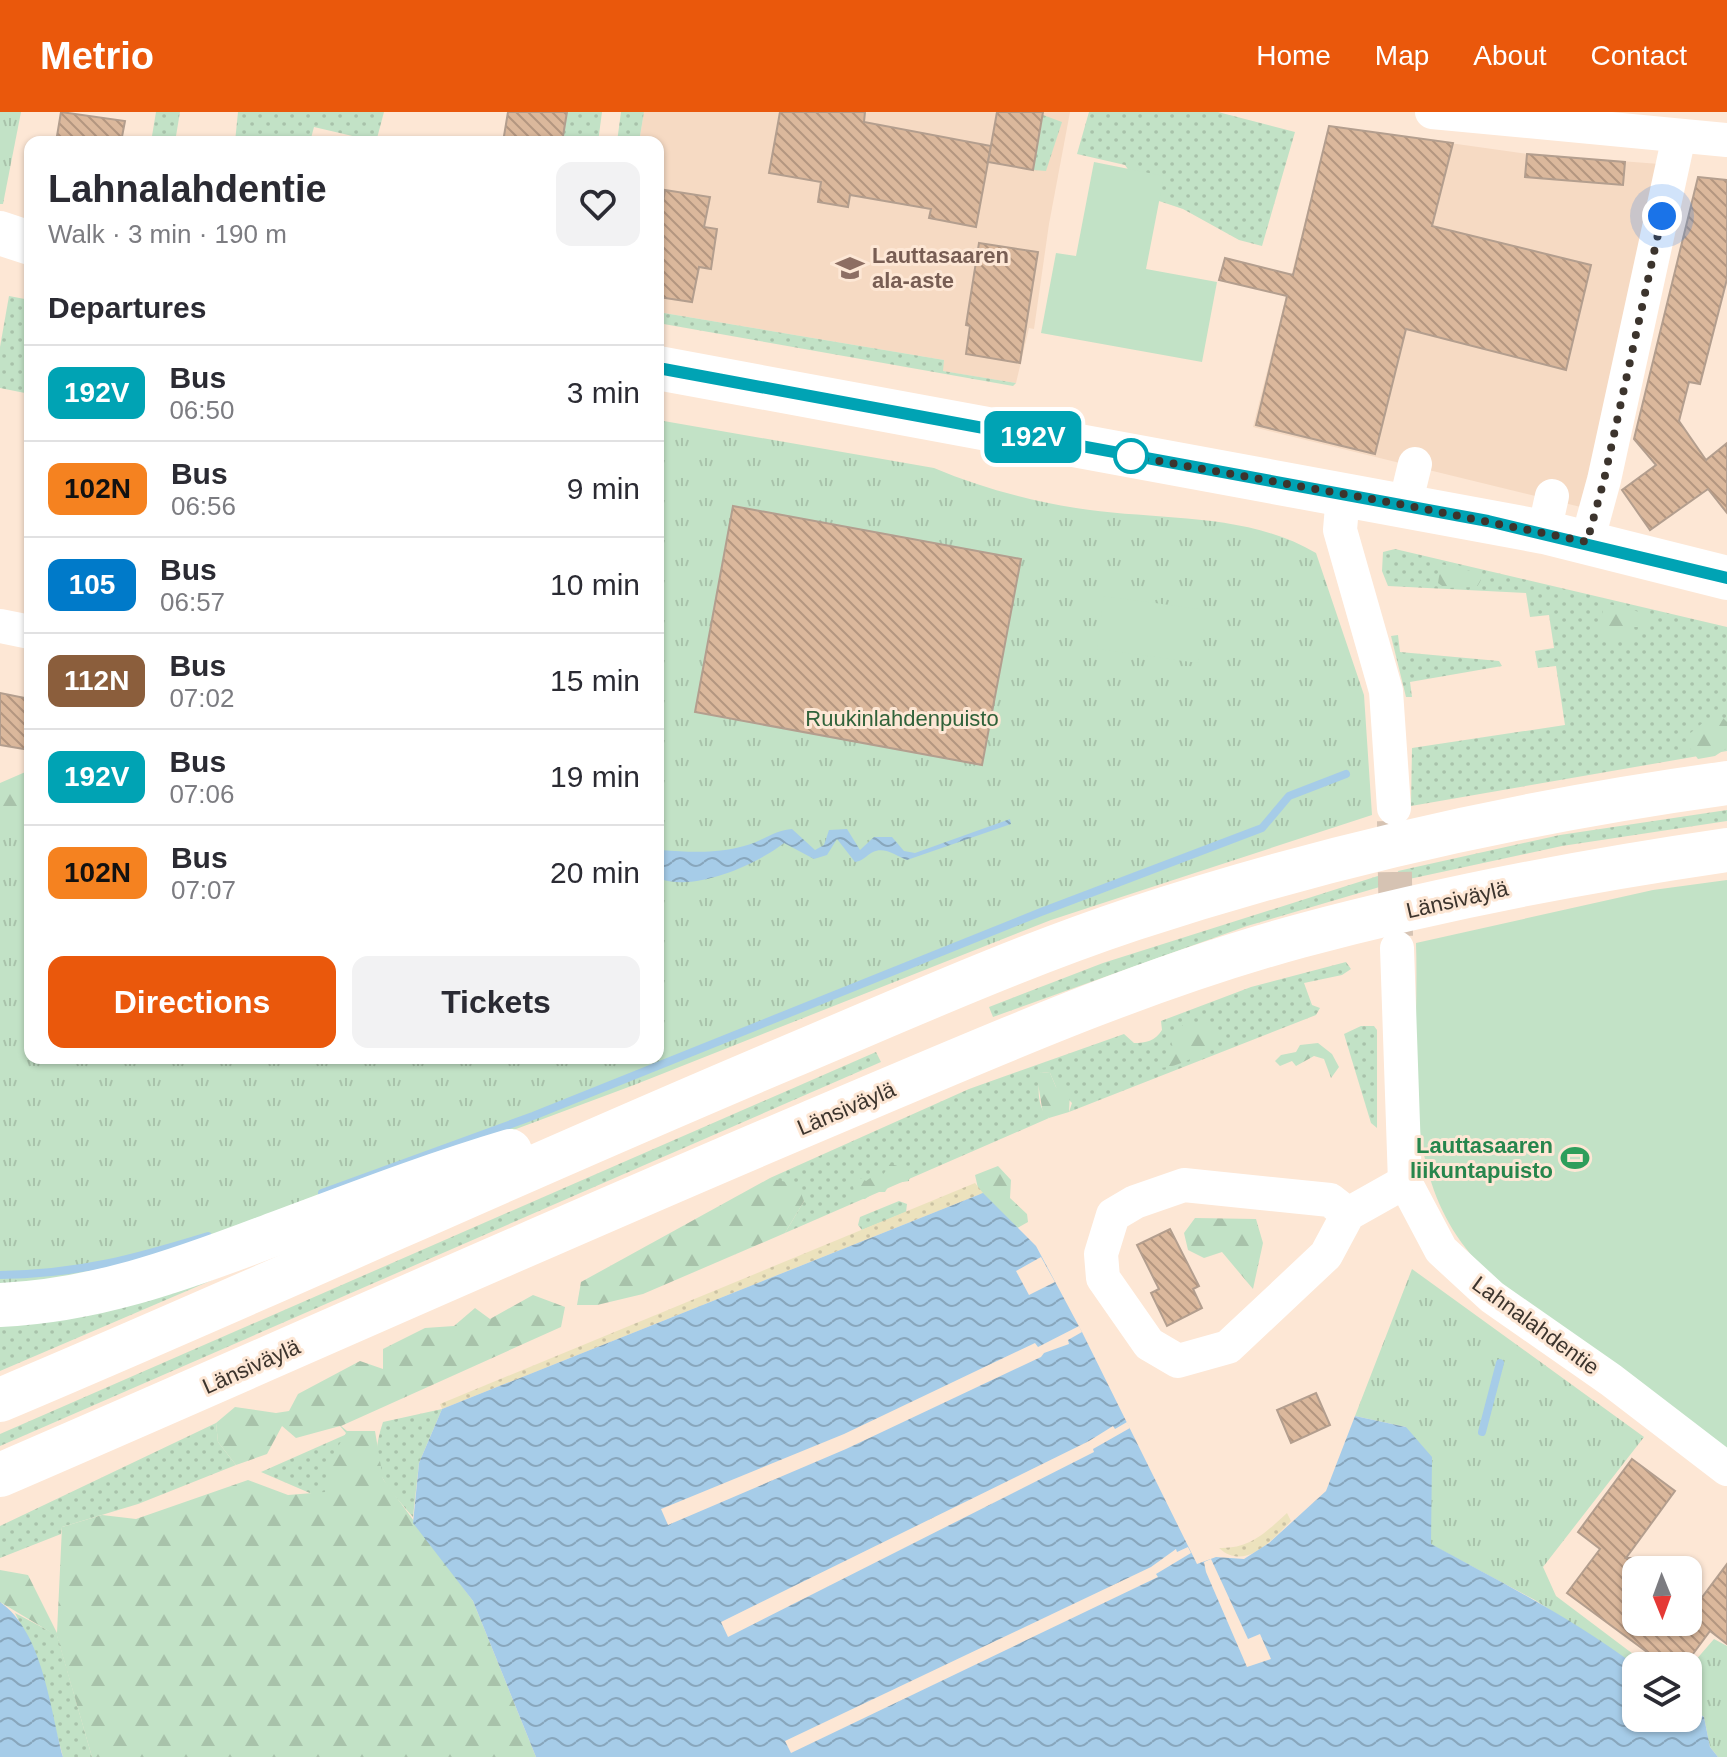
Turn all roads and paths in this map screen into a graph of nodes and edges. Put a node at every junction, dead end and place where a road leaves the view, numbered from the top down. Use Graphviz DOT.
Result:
graph roads {
  1 [pos="1432,112"];
  2 [pos="1679,136"];
  3 [pos="1727,140"];
  4 [pos="0,233"];
  5 [pos="24,243"];
  6 [pos="24,245"];
  7 [pos="0,247"];
  8 [pos="664,369"];
  9 [pos="1343,495"];
  10 [pos="1587,542"];
  11 [pos="1727,578"];
  12 [pos="0,626"];
  13 [pos="24,631"];
  14 [pos="1727,783"];
  15 [pos="1394,808"];
  16 [pos="1727,850"];
  17 [pos="1397,948"];
  18 [pos="696,1096"];
  19 [pos="1405,1182"];
  20 [pos="1348,1214"];
  21 [pos="0,1305"];
  22 [pos="0,1400"];
  23 [pos="1727,1469"];
  24 [pos="0,1475"];
  1 -- 2 [label="street"];
  2 -- 3 [label="street"];
  2 -- 10 [label="street"];
  4 -- 5 [label="main road"];
  6 -- 7 [label="main road"];
  8 -- 9 [label="main road"];
  9 -- 10 [label="main road"];
  9 -- 15 [label="street"];
  10 -- 11 [label="main road"];
  12 -- 13 [label="street"];
  14 -- 18 [label="main road"];
  16 -- 24 [label="main road, Länsiväylä"];
  17 -- 19 [label="street, Lahnalahdentie"];
  18 -- 21 [label="main road"];
  18 -- 22 [label="main road"];
  19 -- 20 [label="street"];
  19 -- 23 [label="street, Lahnalahdentie"];
  20 -- 20 [label="street"];
}
